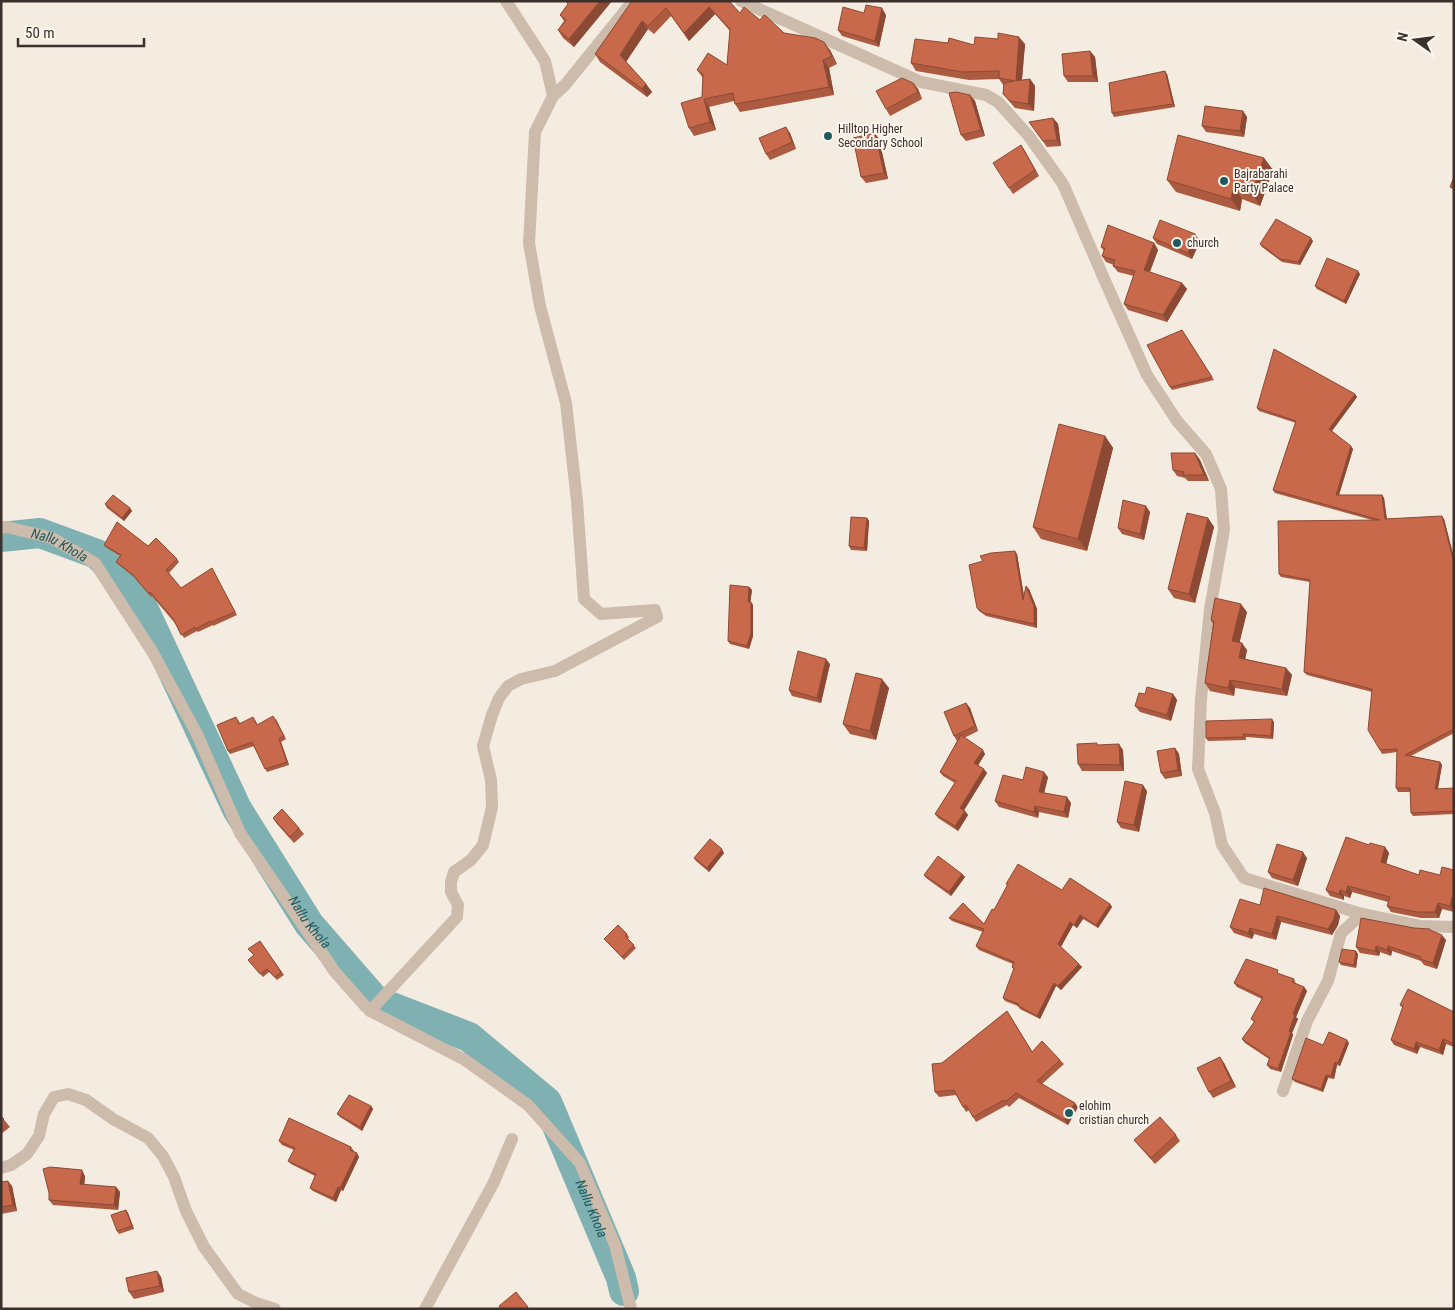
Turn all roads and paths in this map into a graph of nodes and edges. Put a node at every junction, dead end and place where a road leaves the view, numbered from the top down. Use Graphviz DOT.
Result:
graph roads {
  1 [pos="506,1"];
  2 [pos="633,1"];
  3 [pos="741,1"];
  4 [pos="553,96"];
  5 [pos="1,528"];
  6 [pos="1362,914"];
  7 [pos="1454,927"];
  8 [pos="370,1011"];
  9 [pos="1283,1091"];
  10 [pos="512,1139"];
  11 [pos="1,1168"];
  12 [pos="275,1309"];
  13 [pos="425,1309"];
  14 [pos="630,1309"];
  1 -- 4 [label="street"];
  2 -- 4 [label="street"];
  3 -- 6 [label="street"];
  4 -- 8 [label="street"];
  5 -- 8 [label="street"];
  6 -- 7 [label="street"];
  6 -- 9 [label="street"];
  8 -- 14 [label="street"];
  10 -- 13 [label="street"];
  11 -- 12 [label="street"];
}
